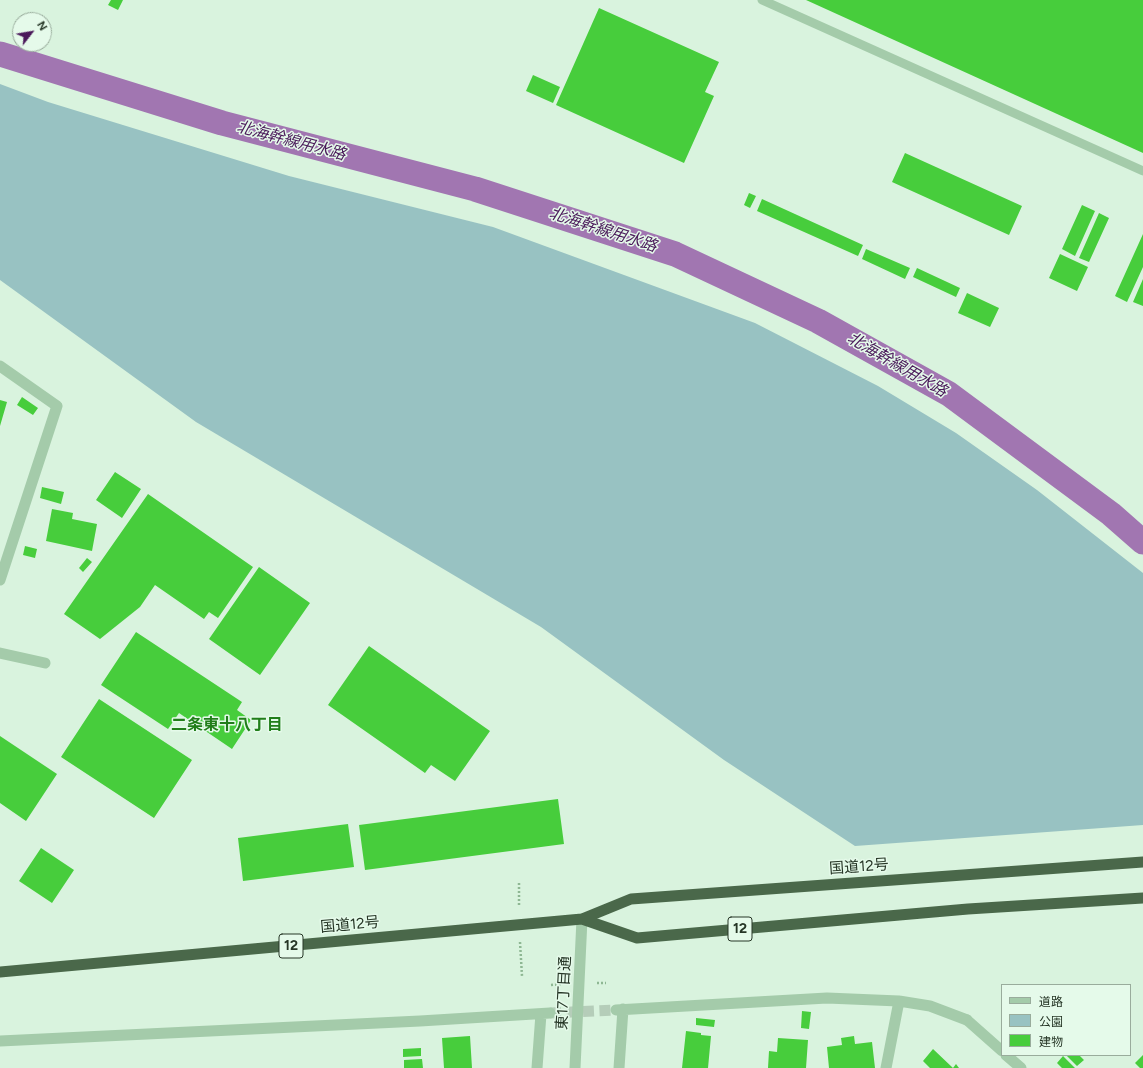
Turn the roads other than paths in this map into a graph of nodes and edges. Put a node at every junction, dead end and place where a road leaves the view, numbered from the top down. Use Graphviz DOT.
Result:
graph roads {
  1 [pos="762,0"];
  2 [pos="1143,171"];
  3 [pos="0,366"];
  4 [pos="0,580"];
  5 [pos="0,653"];
  6 [pos="45,663"];
  7 [pos="1143,862"];
  8 [pos="1143,898"];
  9 [pos="582,919"];
  10 [pos="0,972"];
  11 [pos="899,1001"];
  12 [pos="0,1041"];
  13 [pos="1001,1050"];
  14 [pos="1007,1056"];
  15 [pos="538,1068"];
  16 [pos="575,1068"];
  17 [pos="620,1068"];
  18 [pos="886,1068"];
  19 [pos="1021,1068"];
  1 -- 2 [label="lane"];
  3 -- 4 [label="street"];
  5 -- 6 [label="street"];
  7 -- 9 [label="highway, 国道12号 / 12"];
  8 -- 9 [label="highway, 国道12号 / 12"];
  9 -- 10 [label="highway, 国道12号 / 12"];
  9 -- 16 [label="street, 東17丁目通"];
  11 -- 13 [label="street"];
  11 -- 17 [label="street"];
  11 -- 18 [label="street"];
  12 -- 15 [label="street"];
  14 -- 19 [label="street"];
}
